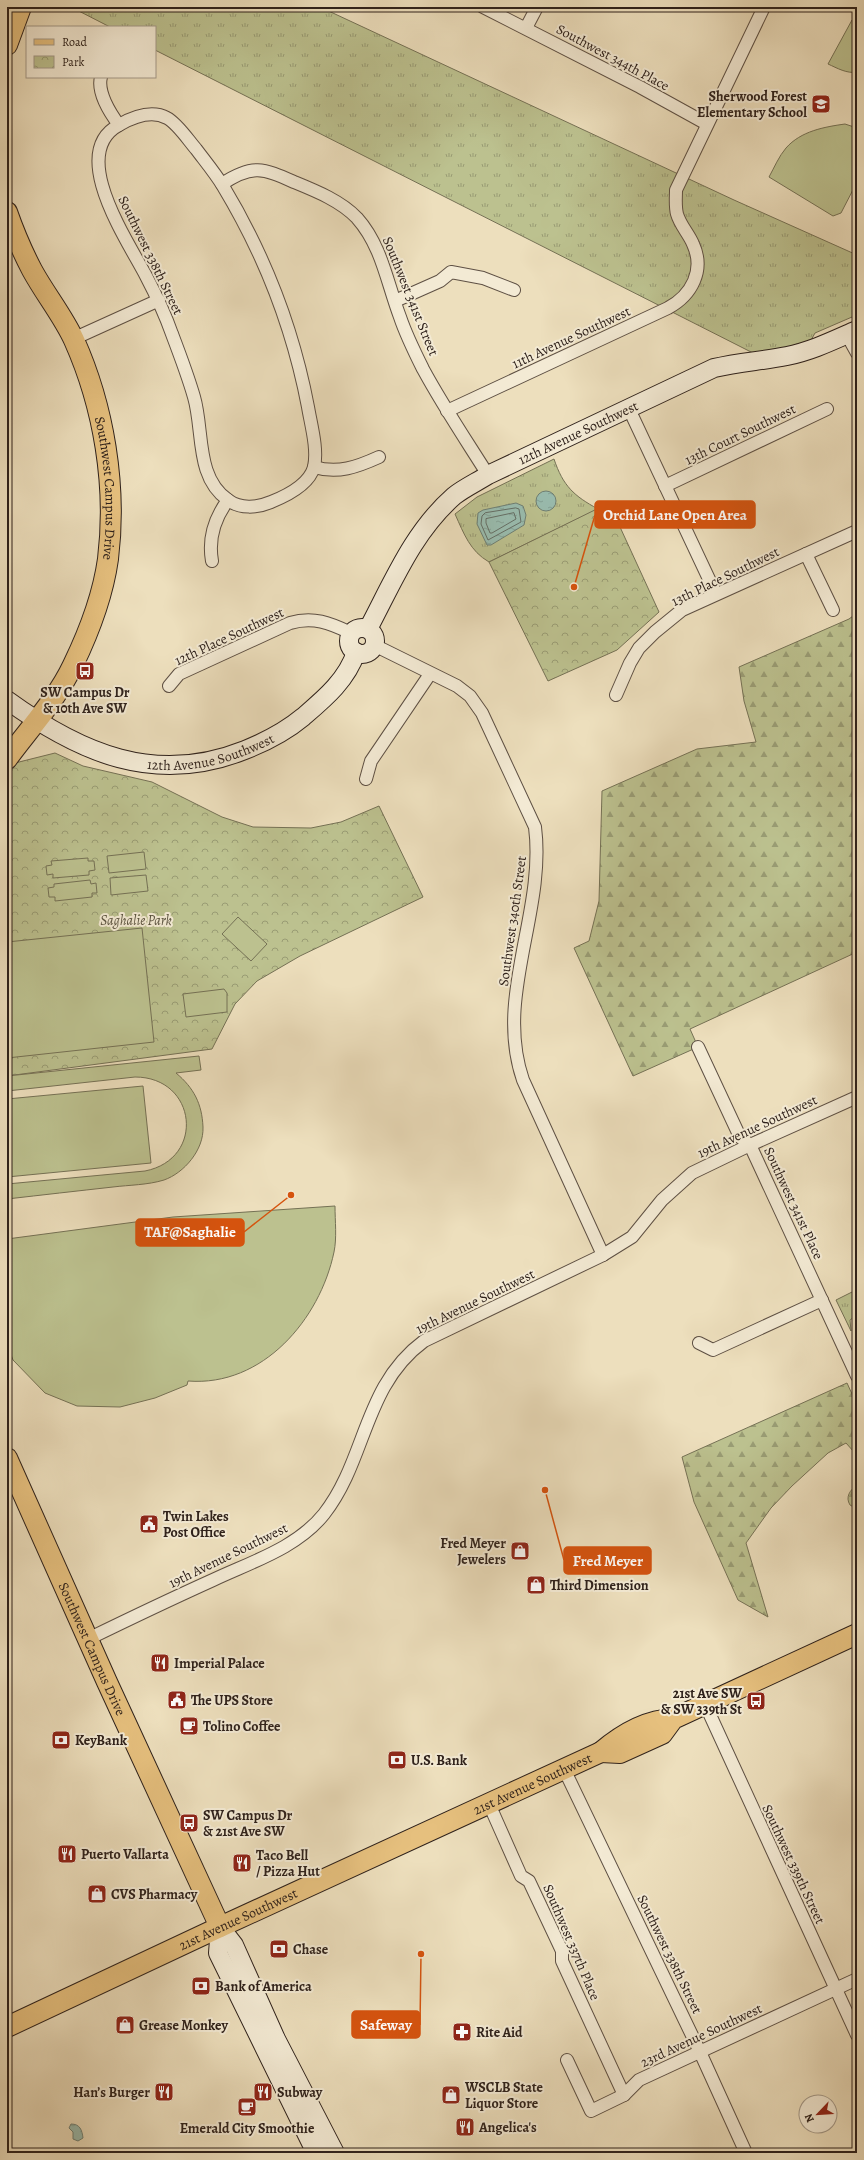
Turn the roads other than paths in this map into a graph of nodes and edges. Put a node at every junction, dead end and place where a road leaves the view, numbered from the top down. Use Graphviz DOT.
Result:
graph roads {
  1 [pos="21,7"];
  2 [pos="483,7"];
  3 [pos="537,7"];
  4 [pos="764,7"];
  5 [pos="526,28"];
  6 [pos="7,45"];
  7 [pos="101,78"];
  8 [pos="707,124"];
  9 [pos="119,125"];
  10 [pos="222,184"];
  11 [pos="7,212"];
  12 [pos="514,290"];
  13 [pos="159,300"];
  14 [pos="395,301"];
  15 [pos="852,332"];
  16 [pos="73,339"];
  17 [pos="857,353"];
  18 [pos="629,409"];
  19 [pos="827,409"];
  20 [pos="448,411"];
  21 [pos="378,457"];
  22 [pos="314,468"];
  23 [pos="488,476"];
  24 [pos="666,486"];
  25 [pos="228,500"];
  26 [pos="857,531"];
  27 [pos="806,554"];
  28 [pos="212,562"];
  29 [pos="716,594"];
  30 [pos="833,610"];
  31 [pos="364,636"];
  32 [pos="430,674"];
  33 [pos="169,686"];
  34 [pos="616,695"];
  35 [pos="7,700"];
  36 [pos="35,721"];
  37 [pos="7,759"];
  38 [pos="366,779"];
  39 [pos="698,1047"];
  40 [pos="857,1097"];
  41 [pos="750,1145"];
  42 [pos="603,1255"];
  43 [pos="822,1300"];
  44 [pos="699,1343"];
  45 [pos="857,1376"];
  46 [pos="7,1458"];
  47 [pos="857,1634"];
  48 [pos="88,1639"];
  49 [pos="705,1704"];
  50 [pos="564,1769"];
  51 [pos="488,1804"];
  52 [pos="220,1927"];
  53 [pos="857,1979"];
  54 [pos="835,1989"];
  55 [pos="7,2027"];
  56 [pos="857,2036"];
  57 [pos="700,2052"];
  58 [pos="567,2060"];
  59 [pos="624,2095"];
  60 [pos="300,2120"];
  61 [pos="335,2152"];
  62 [pos="316,2153"];
  63 [pos="746,2153"];
  1 -- 6 [label="main road"];
  2 -- 5 [label="street, Southwest 344th Place"];
  3 -- 5 [label="street"];
  4 -- 8 [label="street"];
  5 -- 8 [label="street, Southwest 344th Place"];
  7 -- 9 [label="street"];
  8 -- 20 [label="street, 11th Avenue Southwest"];
  9 -- 10 [label="street"];
  9 -- 13 [label="street, Southwest 338th Street"];
  10 -- 14 [label="street, Southwest 341st Street"];
  10 -- 22 [label="street"];
  11 -- 16 [label="main road, Southwest Campus Drive"];
  12 -- 14 [label="street"];
  13 -- 16 [label="street"];
  13 -- 25 [label="street, Southwest 338th Street"];
  14 -- 20 [label="street, Southwest 341st Street"];
  15 -- 17 [label="street"];
  15 -- 18 [label="street, 12th Avenue Southwest"];
  16 -- 36 [label="main road, Southwest Campus Drive"];
  18 -- 23 [label="street, 12th Avenue Southwest"];
  18 -- 24 [label="street"];
  19 -- 24 [label="street, 13th Court Southwest"];
  20 -- 23 [label="street, Southwest 341st Street"];
  21 -- 22 [label="street"];
  22 -- 25 [label="street"];
  23 -- 31 [label="street, 12th Avenue Southwest"];
  24 -- 29 [label="street"];
  25 -- 28 [label="street"];
  26 -- 27 [label="street, 13th Place Southwest"];
  27 -- 29 [label="street, 13th Place Southwest"];
  27 -- 30 [label="street"];
  29 -- 34 [label="street, 13th Place Southwest"];
  31 -- 32 [label="street, Southwest 340th Street"];
  31 -- 33 [label="street, 12th Place Southwest"];
  31 -- 36 [label="street, 12th Avenue Southwest"];
  32 -- 38 [label="street"];
  32 -- 42 [label="street, Southwest 340th Street"];
  35 -- 36 [label="street, 12th Avenue Southwest"];
  36 -- 37 [label="main road, Southwest Campus Drive"];
  39 -- 41 [label="street, Southwest 341st Place"];
  40 -- 41 [label="street, 19th Avenue Southwest"];
  41 -- 42 [label="street, 19th Avenue Southwest"];
  41 -- 43 [label="street, Southwest 341st Place"];
  42 -- 48 [label="street, 19th Avenue Southwest"];
  43 -- 44 [label="street"];
  43 -- 45 [label="street, Southwest 341st Place"];
  46 -- 48 [label="main road, Southwest Campus Drive"];
  47 -- 49 [label="main road, 21st Avenue Southwest"];
  48 -- 52 [label="main road, Southwest Campus Drive"];
  49 -- 50 [label="main road, 21st Avenue Southwest"];
  49 -- 54 [label="street, Southwest 339th Street"];
  50 -- 51 [label="main road, 21st Avenue Southwest"];
  50 -- 57 [label="street, Southwest 338th Street"];
  51 -- 52 [label="main road, 21st Avenue Southwest"];
  51 -- 59 [label="street, Southwest 337th Place"];
  52 -- 55 [label="main road, 21st Avenue Southwest"];
  52 -- 60 [label="street"];
  52 -- 61 [label="street"];
  53 -- 54 [label="street, 23rd Avenue Southwest"];
  54 -- 56 [label="street, Southwest 339th Street"];
  54 -- 57 [label="street, 23rd Avenue Southwest"];
  57 -- 59 [label="street, 23rd Avenue Southwest"];
  57 -- 63 [label="street, Southwest 338th Street"];
  58 -- 59 [label="street, 23rd Avenue Southwest"];
  60 -- 61 [label="street"];
  60 -- 62 [label="street"];
}
